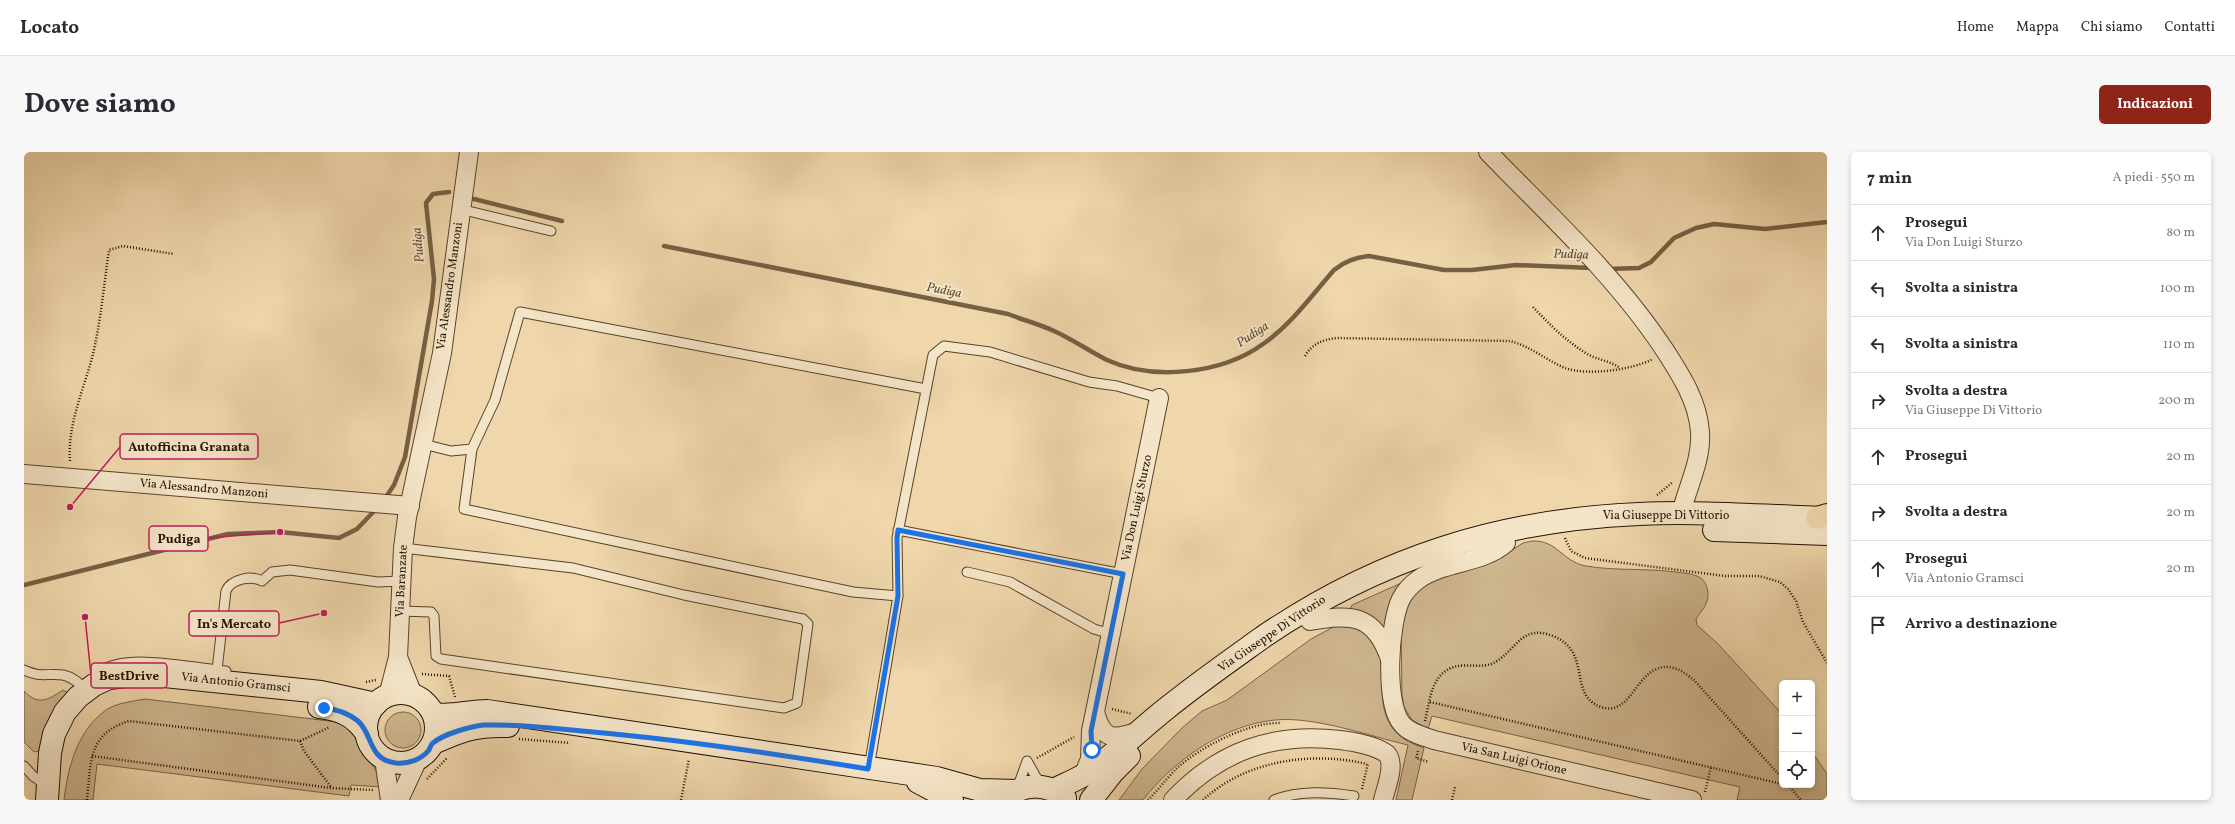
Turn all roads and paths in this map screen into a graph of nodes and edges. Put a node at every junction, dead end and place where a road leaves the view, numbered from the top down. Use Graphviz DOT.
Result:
graph roads {
  1 [pos="469,152"];
  2 [pos="1488,152"];
  3 [pos="460,210"];
  4 [pos="551,232"];
  5 [pos="174,254"];
  6 [pos="1533,307"];
  7 [pos="1305,356"];
  8 [pos="1649,361"];
  9 [pos="1621,368"];
  10 [pos="926,389"];
  11 [pos="1160,398"];
  12 [pos="423,444"];
  13 [pos="472,449"];
  14 [pos="418,465"];
  15 [pos="24,474"];
  16 [pos="72,478"];
  17 [pos="396,505"];
  18 [pos="1681,514"];
  19 [pos="1825,521"];
  20 [pos="898,530"];
  21 [pos="1564,532"];
  22 [pos="1506,543"];
  23 [pos="403,548"];
  24 [pos="967,572"];
  25 [pos="1123,574"];
  26 [pos="401,581"];
  27 [pos="898,596"];
  28 [pos="400,611"];
  29 [pos="1310,621"];
  30 [pos="1111,634"];
  31 [pos="398,657"];
  32 [pos="1391,661"];
  33 [pos="1827,663"];
  34 [pos="24,670"];
  35 [pos="217,670"];
  36 [pos="232,672"];
  37 [pos="87,690"];
  38 [pos="413,695"];
  39 [pos="382,700"];
  40 [pos="1430,702"];
  41 [pos="1095,712"];
  42 [pos="434,714"];
  43 [pos="333,726"];
  44 [pos="1139,731"];
  45 [pos="1079,732"];
  46 [pos="367,734"];
  47 [pos="1422,736"];
  48 [pos="514,738"];
  49 [pos="657,738"];
  50 [pos="300,741"];
  51 [pos="576,744"];
  52 [pos="440,750"];
  53 [pos="1370,755"];
  54 [pos="92,756"];
  55 [pos="683,756"];
  56 [pos="1027,757"];
  57 [pos="384,759"];
  58 [pos="418,759"];
  59 [pos="1429,762"];
  60 [pos="24,766"];
  61 [pos="1711,767"];
  62 [pos="868,769"];
  63 [pos="903,774"];
  64 [pos="1779,775"];
  65 [pos="1083,776"];
  66 [pos="1779,783"];
  67 [pos="422,784"];
  68 [pos="1455,787"];
  69 [pos="331,788"];
  70 [pos="1791,788"];
  71 [pos="1055,792"];
  72 [pos="47,793"];
  73 [pos="1358,794"];
  74 [pos="1011,795"];
  75 [pos="1698,797"];
  76 [pos="383,798"];
  77 [pos="1669,798"];
  78 [pos="87,800"];
  79 [pos="399,800"];
  80 [pos="680,800"];
  81 [pos="952,800"];
  82 [pos="1091,800"];
  83 [pos="1172,800"];
  84 [pos="1203,800"];
  85 [pos="1274,800"];
  86 [pos="1383,800"];
  87 [pos="1452,800"];
  88 [pos="1801,800"];
  1 -- 3 [label="street, Via Alessandro Manzoni"];
  2 -- 18 [label="street"];
  3 -- 4 [label="lane"];
  3 -- 12 [label="street, Via Alessandro Manzoni"];
  5 -- 16 [label="path"];
  6 -- 9 [label="path"];
  7 -- 9 [label="path"];
  8 -- 9 [label="path"];
  10 -- 11 [label="lane"];
  10 -- 13 [label="lane"];
  10 -- 20 [label="lane"];
  11 -- 25 [label="street, Via Don Luigi Sturzo"];
  12 -- 13 [label="lane"];
  12 -- 14 [label="street, Via Alessandro Manzoni"];
  13 -- 27 [label="lane"];
  14 -- 17 [label="street, Via Baranzate"];
  15 -- 16 [label="street, Via Alessandro Manzoni"];
  16 -- 17 [label="street, Via Alessandro Manzoni"];
  17 -- 23 [label="street, Via Baranzate"];
  18 -- 19 [label="street, Via Giuseppe Di Vittorio"];
  18 -- 44 [label="street, Via Giuseppe Di Vittorio"];
  19 -- 21 [label="street, Via Giuseppe Di Vittorio"];
  20 -- 25 [label="lane"];
  20 -- 27 [label="lane"];
  21 -- 22 [label="street, Via Giuseppe Di Vittorio"];
  21 -- 33 [label="path"];
  22 -- 29 [label="street, Via Giuseppe Di Vittorio"];
  22 -- 32 [label="street, Via San Luigi Orione"];
  23 -- 26 [label="street, Via Baranzate"];
  23 -- 28 [label="lane"];
  24 -- 30 [label="lane"];
  25 -- 30 [label="street, Via Don Luigi Sturzo"];
  26 -- 28 [label="street, Via Baranzate"];
  26 -- 35 [label="lane"];
  27 -- 62 [label="lane"];
  28 -- 31 [label="street, Via Baranzate"];
  29 -- 32 [label="street, Via San Luigi Orione"];
  29 -- 82 [label="street, Via Giuseppe Di Vittorio"];
  30 -- 41 [label="street, Via Don Luigi Sturzo"];
  31 -- 38 [label="street, Via Baranzate"];
  31 -- 39 [label="street, Via Baranzate"];
  32 -- 47 [label="street, Via San Luigi Orione"];
  34 -- 37 [label="lane"];
  35 -- 36 [label="lane"];
  35 -- 37 [label="lane"];
  37 -- 39 [label="street, Via Antonio Gramsci"];
  37 -- 72 [label="street, Via Antonio Gramsci"];
  38 -- 39 [label="street"];
  38 -- 42 [label="street"];
  39 -- 46 [label="street"];
  40 -- 47 [label="path"];
  40 -- 61 [label="path"];
  40 -- 64 [label="path"];
  41 -- 44 [label="street"];
  41 -- 65 [label="street, Via Don Luigi Sturzo"];
  42 -- 49 [label="street"];
  42 -- 52 [label="street"];
  43 -- 50 [label="path"];
  44 -- 65 [label="street, Via Giuseppe Di Vittorio"];
  45 -- 56 [label="path"];
  46 -- 57 [label="street"];
  46 -- 72 [label="street, Via Antonio Gramsci"];
  47 -- 59 [label="path"];
  47 -- 77 [label="street, Via San Luigi Orione"];
  48 -- 51 [label="path"];
  49 -- 52 [label="street"];
  49 -- 62 [label="street"];
  50 -- 54 [label="path"];
  50 -- 69 [label="path"];
  52 -- 58 [label="street"];
  52 -- 67 [label="path"];
  53 -- 73 [label="path"];
  53 -- 83 [label="street"];
  53 -- 84 [label="path"];
  53 -- 86 [label="street"];
  54 -- 69 [label="path"];
  54 -- 78 [label="path"];
  55 -- 80 [label="path"];
  56 -- 71 [label="lane"];
  56 -- 74 [label="lane"];
  57 -- 58 [label="street"];
  57 -- 76 [label="street"];
  58 -- 79 [label="street"];
  60 -- 72 [label="lane"];
  61 -- 66 [label="path"];
  61 -- 75 [label="path"];
  62 -- 63 [label="street"];
  63 -- 74 [label="street"];
  63 -- 81 [label="street"];
  65 -- 71 [label="street, Via Giuseppe Di Vittorio"];
  68 -- 87 [label="path"];
  69 -- 76 [label="path"];
  70 -- 88 [label="path"];
  71 -- 74 [label="street"];
  73 -- 85 [label="lane"];
  75 -- 77 [label="street, Via San Luigi Orione"];
}
